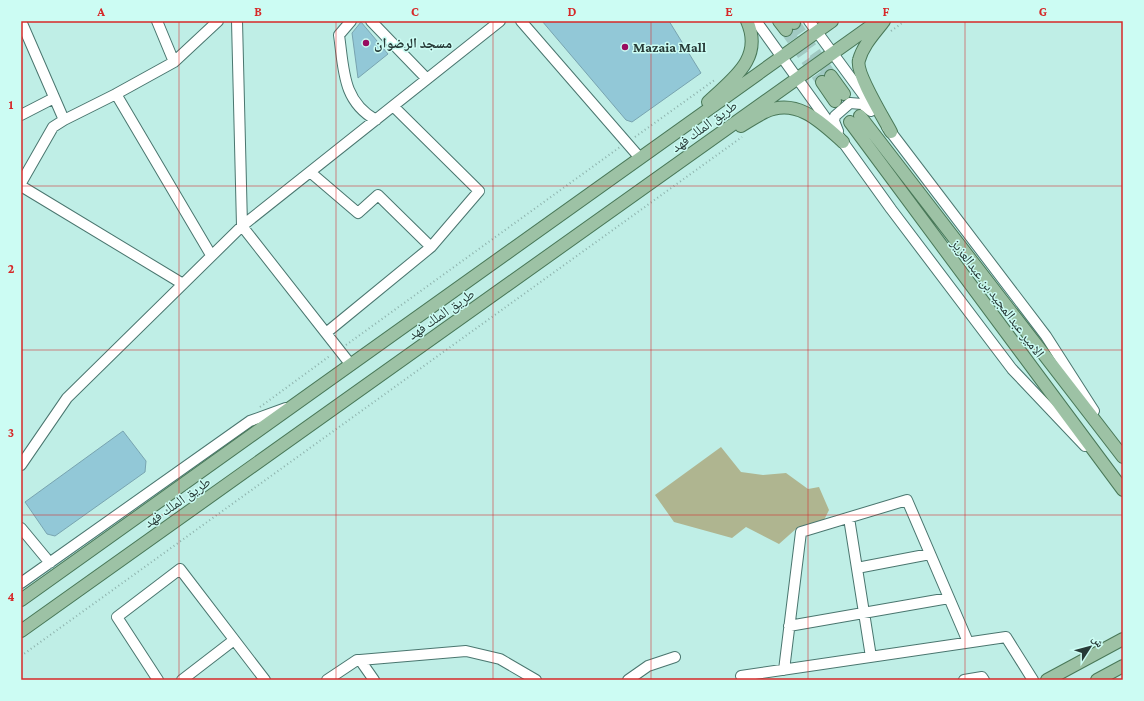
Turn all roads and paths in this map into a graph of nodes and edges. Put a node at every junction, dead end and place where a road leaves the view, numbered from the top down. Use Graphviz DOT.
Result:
graph roads {
  1 [pos="21,21"];
  2 [pos="157,21"];
  3 [pos="218,21"];
  4 [pos="237,21"];
  5 [pos="351,21"];
  6 [pos="371,21"];
  7 [pos="500,21"];
  8 [pos="521,21"];
  9 [pos="747,21"];
  10 [pos="756,21"];
  11 [pos="809,21"];
  12 [pos="832,21"];
  13 [pos="878,21"];
  14 [pos="884,21"];
  15 [pos="817,32"];
  16 [pos="832,53"];
  17 [pos="782,57"];
  18 [pos="174,62"];
  19 [pos="719,77"];
  20 [pos="796,78"];
  21 [pos="427,79"];
  22 [pos="826,79"];
  23 [pos="116,94"];
  24 [pos="54,98"];
  25 [pos="840,98"];
  26 [pos="393,106"];
  27 [pos="21,115"];
  28 [pos="881,119"];
  29 [pos="64,120"];
  30 [pos="376,120"];
  31 [pos="891,132"];
  32 [pos="743,136"];
  33 [pos="669,137"];
  34 [pos="627,142"];
  35 [pos="843,142"];
  36 [pos="640,158"];
  37 [pos="683,160"];
  38 [pos="310,172"];
  39 [pos="21,185"];
  40 [pos="242,226"];
  41 [pos="430,247"];
  42 [pos="211,255"];
  43 [pos="183,284"];
  44 [pos="326,333"];
  45 [pos="339,349"];
  46 [pos="351,365"];
  47 [pos="296,405"];
  48 [pos="256,409"];
  49 [pos="1123,457"];
  50 [pos="21,465"];
  51 [pos="1110,473"];
  52 [pos="1123,490"];
  53 [pos="849,518"];
  54 [pos="21,528"];
  55 [pos="930,554"];
  56 [pos="50,563"];
  57 [pos="857,568"];
  58 [pos="21,583"];
  59 [pos="949,598"];
  60 [pos="21,600"];
  61 [pos="864,613"];
  62 [pos="789,626"];
  63 [pos="21,631"];
  64 [pos="1121,639"];
  65 [pos="234,640"];
  66 [pos="968,642"];
  67 [pos="21,656"];
  68 [pos="675,657"];
  69 [pos="871,657"];
  70 [pos="360,660"];
  71 [pos="1123,666"];
  72 [pos="784,670"];
  73 [pos="741,676"];
  74 [pos="158,680"];
  75 [pos="182,680"];
  76 [pos="265,680"];
  77 [pos="327,680"];
  78 [pos="374,680"];
  79 [pos="536,680"];
  80 [pos="628,680"];
  81 [pos="964,680"];
  82 [pos="984,680"];
  83 [pos="1033,680"];
  84 [pos="1047,680"];
  85 [pos="1097,680"];
  1 -- 24 [label="street"];
  2 -- 18 [label="street"];
  3 -- 18 [label="street"];
  4 -- 40 [label="street"];
  5 -- 30 [label="street"];
  6 -- 21 [label="street"];
  7 -- 21 [label="street"];
  8 -- 34 [label="street"];
  9 -- 33 [label="main road"];
  10 -- 17 [label="street"];
  11 -- 15 [label="street"];
  12 -- 15 [label="main road, طريق الملك فهد"];
  13 -- 16 [label="main road, طريق الملك فهد"];
  14 -- 31 [label="main road"];
  15 -- 16 [label="street"];
  15 -- 17 [label="main road, طريق الملك فهد"];
  16 -- 20 [label="main road, طريق الملك فهد"];
  16 -- 28 [label="street"];
  17 -- 20 [label="street"];
  17 -- 33 [label="main road, طريق الملك فهد"];
  18 -- 23 [label="street"];
  19 -- 34 [label="path"];
  20 -- 35 [label="street"];
  20 -- 37 [label="main road, طريق الملك فهد"];
  21 -- 26 [label="street"];
  22 -- 25 [label="main road"];
  23 -- 29 [label="street"];
  23 -- 42 [label="street"];
  24 -- 27 [label="street"];
  24 -- 29 [label="street"];
  26 -- 30 [label="street"];
  26 -- 41 [label="street"];
  28 -- 31 [label="street"];
  28 -- 35 [label="street"];
  29 -- 39 [label="street"];
  30 -- 38 [label="street"];
  31 -- 49 [label="street"];
  32 -- 67 [label="path"];
  33 -- 36 [label="main road, طريق الملك فهد"];
  34 -- 36 [label="street"];
  34 -- 45 [label="path"];
  35 -- 37 [label="main road"];
  35 -- 51 [label="street"];
  36 -- 46 [label="main road, طريق الملك فهد"];
  37 -- 63 [label="main road, طريق الملك فهد"];
  38 -- 40 [label="street"];
  38 -- 41 [label="street"];
  39 -- 43 [label="street"];
  40 -- 42 [label="street"];
  40 -- 44 [label="street"];
  41 -- 44 [label="street"];
  42 -- 43 [label="street"];
  43 -- 50 [label="street"];
  44 -- 45 [label="street"];
  45 -- 46 [label="street"];
  45 -- 48 [label="path"];
  46 -- 47 [label="main road, طريق الملك فهد"];
  47 -- 56 [label="street"];
  47 -- 60 [label="main road, طريق الملك فهد"];
  49 -- 51 [label="main road, الامير عبدالمجيد بن عبدالعزيز"];
  51 -- 52 [label="main road, الامير عبدالمجيد بن عبدالعزيز"];
  53 -- 55 [label="street"];
  53 -- 57 [label="street"];
  53 -- 62 [label="street"];
  54 -- 56 [label="street"];
  55 -- 57 [label="street"];
  55 -- 59 [label="street"];
  56 -- 58 [label="street"];
  57 -- 61 [label="street"];
  59 -- 61 [label="street"];
  59 -- 66 [label="street"];
  61 -- 62 [label="street"];
  61 -- 69 [label="street"];
  62 -- 72 [label="street"];
  64 -- 84 [label="main road"];
  65 -- 74 [label="street"];
  65 -- 75 [label="street"];
  65 -- 76 [label="street"];
  66 -- 69 [label="street"];
  66 -- 83 [label="street"];
  68 -- 80 [label="street"];
  69 -- 72 [label="street"];
  70 -- 77 [label="street"];
  70 -- 78 [label="street"];
  70 -- 79 [label="street"];
  71 -- 85 [label="main road"];
  72 -- 73 [label="street"];
  81 -- 82 [label="street"];
}
